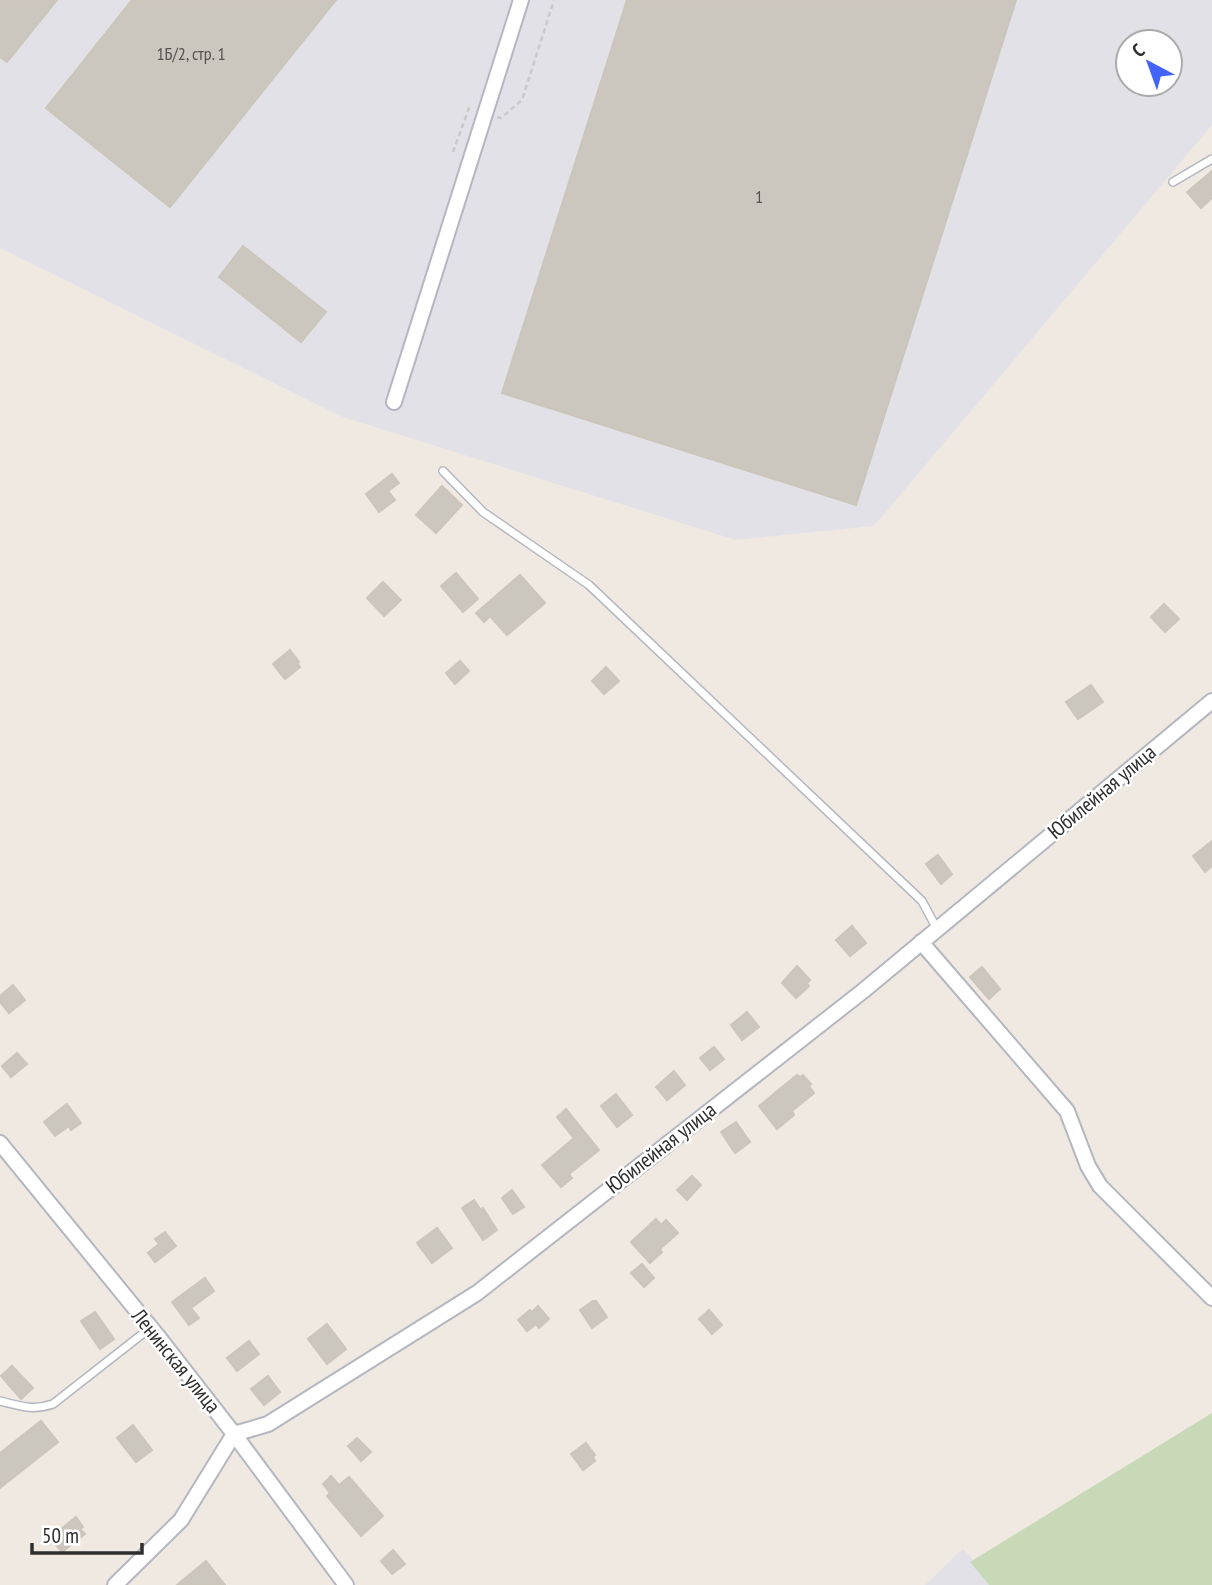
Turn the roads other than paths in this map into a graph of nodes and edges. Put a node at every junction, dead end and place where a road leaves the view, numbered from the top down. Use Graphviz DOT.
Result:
graph roads {
  1 [pos="521,0"];
  2 [pos="1212,159"];
  3 [pos="1173,183"];
  4 [pos="394,402"];
  5 [pos="443,471"];
  6 [pos="1212,701"];
  7 [pos="937,930"];
  8 [pos="922,942"];
  9 [pos="0,1143"];
  10 [pos="1212,1298"];
  11 [pos="150,1328"];
  12 [pos="0,1401"];
  13 [pos="234,1434"];
  14 [pos="115,1585"];
  15 [pos="346,1585"];
  1 -- 4 [label="street"];
  2 -- 3 [label="lane"];
  5 -- 7 [label="lane"];
  6 -- 7 [label="street, Юбилейная улица"];
  7 -- 8 [label="street, Юбилейная улица"];
  8 -- 10 [label="street"];
  8 -- 13 [label="street, Юбилейная улица"];
  9 -- 11 [label="street, Ленинская улица"];
  11 -- 12 [label="lane"];
  11 -- 13 [label="street, Ленинская улица"];
  13 -- 14 [label="street"];
  13 -- 15 [label="street, Ленинская улица"];
}
